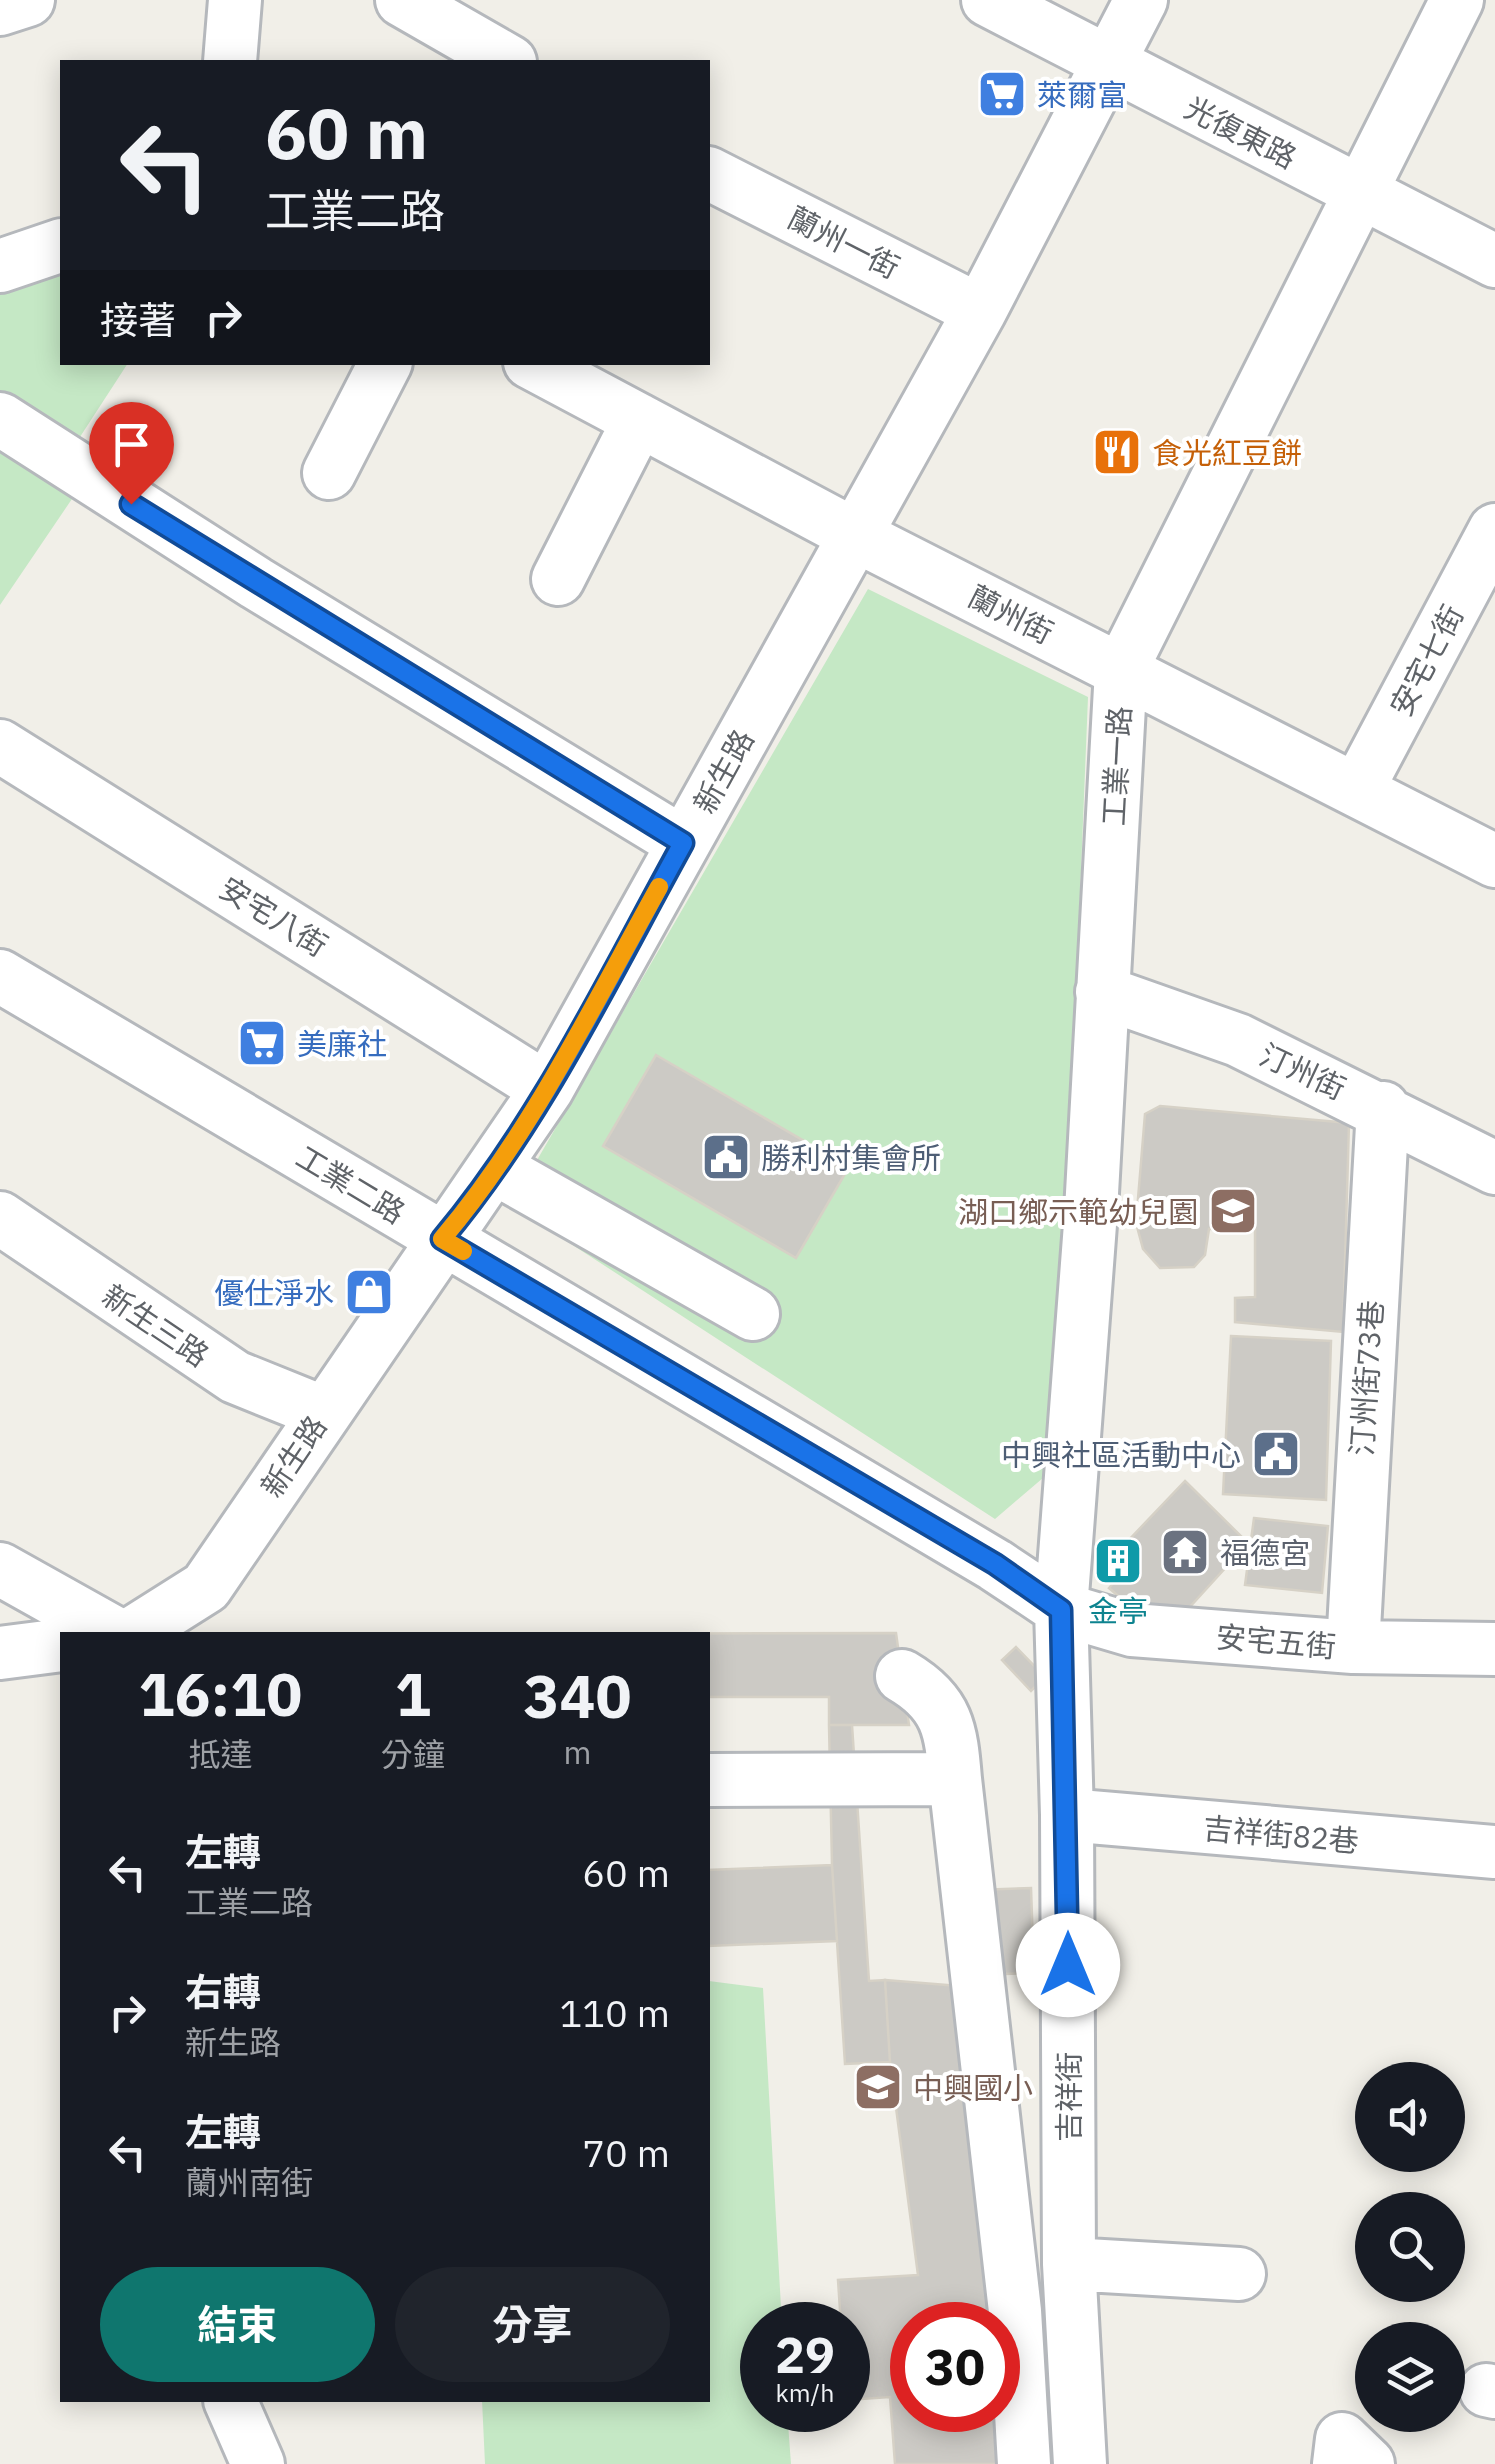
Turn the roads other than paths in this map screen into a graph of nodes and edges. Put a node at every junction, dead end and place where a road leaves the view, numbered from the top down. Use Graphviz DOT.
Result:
graph roads {
  1 [pos="28,0"];
  2 [pos="235,0"];
  3 [pos="402,0"];
  4 [pos="988,0"];
  5 [pos="1141,0"];
  6 [pos="1457,0"];
  7 [pos="0,9"];
  8 [pos="230,60"];
  9 [pos="507,60"];
  10 [pos="1110,64"];
  11 [pos="710,173"];
  12 [pos="1358,193"];
  13 [pos="60,246"];
  14 [pos="1495,261"];
  15 [pos="0,266"];
  16 [pos="980,311"];
  17 [pos="384,365"];
  18 [pos="536,365"];
  19 [pos="0,419"];
  20 [pos="639,420"];
  21 [pos="329,473"];
  22 [pos="854,534"];
  23 [pos="1490,551"];
  24 [pos="558,580"];
  25 [pos="1121,670"];
  26 [pos="0,746"];
  27 [pos="1357,790"];
  28 [pos="683,843"];
  29 [pos="1495,861"];
  30 [pos="0,976"];
  31 [pos="1102,992"];
  32 [pos="547,1089"];
  33 [pos="1383,1108"];
  34 [pos="495,1168"];
  35 [pos="1495,1168"];
  36 [pos="0,1218"];
  37 [pos="442,1239"];
  38 [pos="753,1314"];
  39 [pos="322,1412"];
  40 [pos="0,1569"];
  41 [pos="1061,1610"];
  42 [pos="113,1632"];
  43 [pos="135,1632"];
  44 [pos="60,1646"];
  45 [pos="1353,1647"];
  46 [pos="1495,1650"];
  47 [pos="0,1654"];
  48 [pos="902,1676"];
  49 [pos="954,1779"];
  50 [pos="710,1780"];
  51 [pos="1067,1815"];
  52 [pos="1495,1852"];
  53 [pos="1239,2274"];
  54 [pos="1070,2289"];
  55 [pos="1015,2302"];
  56 [pos="1020,2309"];
  57 [pos="1020,2388"];
  58 [pos="231,2402"];
  59 [pos="258,2464"];
  60 [pos="1024,2464"];
  61 [pos="1080,2464"];
  62 [pos="1338,2464"];
  63 [pos="1368,2464"];
  1 -- 7 [label="street"];
  2 -- 8 [label="street"];
  3 -- 9 [label="street"];
  4 -- 10 [label="street, 光復東路"];
  5 -- 10 [label="street, 新生路"];
  6 -- 12 [label="street, 工業一路"];
  10 -- 12 [label="street, 光復東路"];
  10 -- 16 [label="street, 新生路"];
  11 -- 16 [label="street, 蘭州一街"];
  12 -- 14 [label="street, 光復東路"];
  12 -- 25 [label="street, 工業一路"];
  13 -- 15 [label="street"];
  16 -- 22 [label="street, 新生路"];
  17 -- 21 [label="street"];
  18 -- 20 [label="street, 蘭州街"];
  19 -- 28 [label="street"];
  20 -- 22 [label="street, 蘭州街"];
  20 -- 24 [label="street"];
  22 -- 25 [label="street, 蘭州街"];
  22 -- 28 [label="street, 新生路"];
  23 -- 27 [label="street, 安宅七街"];
  25 -- 27 [label="street, 蘭州街"];
  25 -- 31 [label="street, 工業一路"];
  26 -- 32 [label="street, 安宅八街"];
  27 -- 29 [label="street, 蘭州街"];
  28 -- 32 [label="street, 新生路"];
  30 -- 37 [label="street, 工業二路"];
  31 -- 33 [label="street, 汀州街"];
  31 -- 41 [label="street, 工業一路"];
  32 -- 34 [label="street, 新生路"];
  33 -- 35 [label="street, 汀州街"];
  33 -- 45 [label="street, 汀州街73巷"];
  34 -- 37 [label="street, 新生路"];
  34 -- 38 [label="street"];
  36 -- 39 [label="street, 新生三路"];
  37 -- 39 [label="street, 新生路"];
  37 -- 41 [label="street, 工業二路"];
  39 -- 43 [label="street, 新生路"];
  40 -- 42 [label="street"];
  41 -- 45 [label="street, 安宅五街"];
  41 -- 51 [label="street, 吉祥街"];
  44 -- 47 [label="street"];
  45 -- 46 [label="street, 安宅五街"];
  48 -- 49 [label="street"];
  49 -- 50 [label="street"];
  49 -- 55 [label="street"];
  51 -- 52 [label="street, 吉祥街82巷"];
  51 -- 54 [label="street, 吉祥街"];
  53 -- 54 [label="street"];
  54 -- 56 [label="street"];
  54 -- 61 [label="street, 吉祥街"];
  57 -- 60 [label="street"];
  58 -- 59 [label="street"];
  62 -- 63 [label="street"];
}
